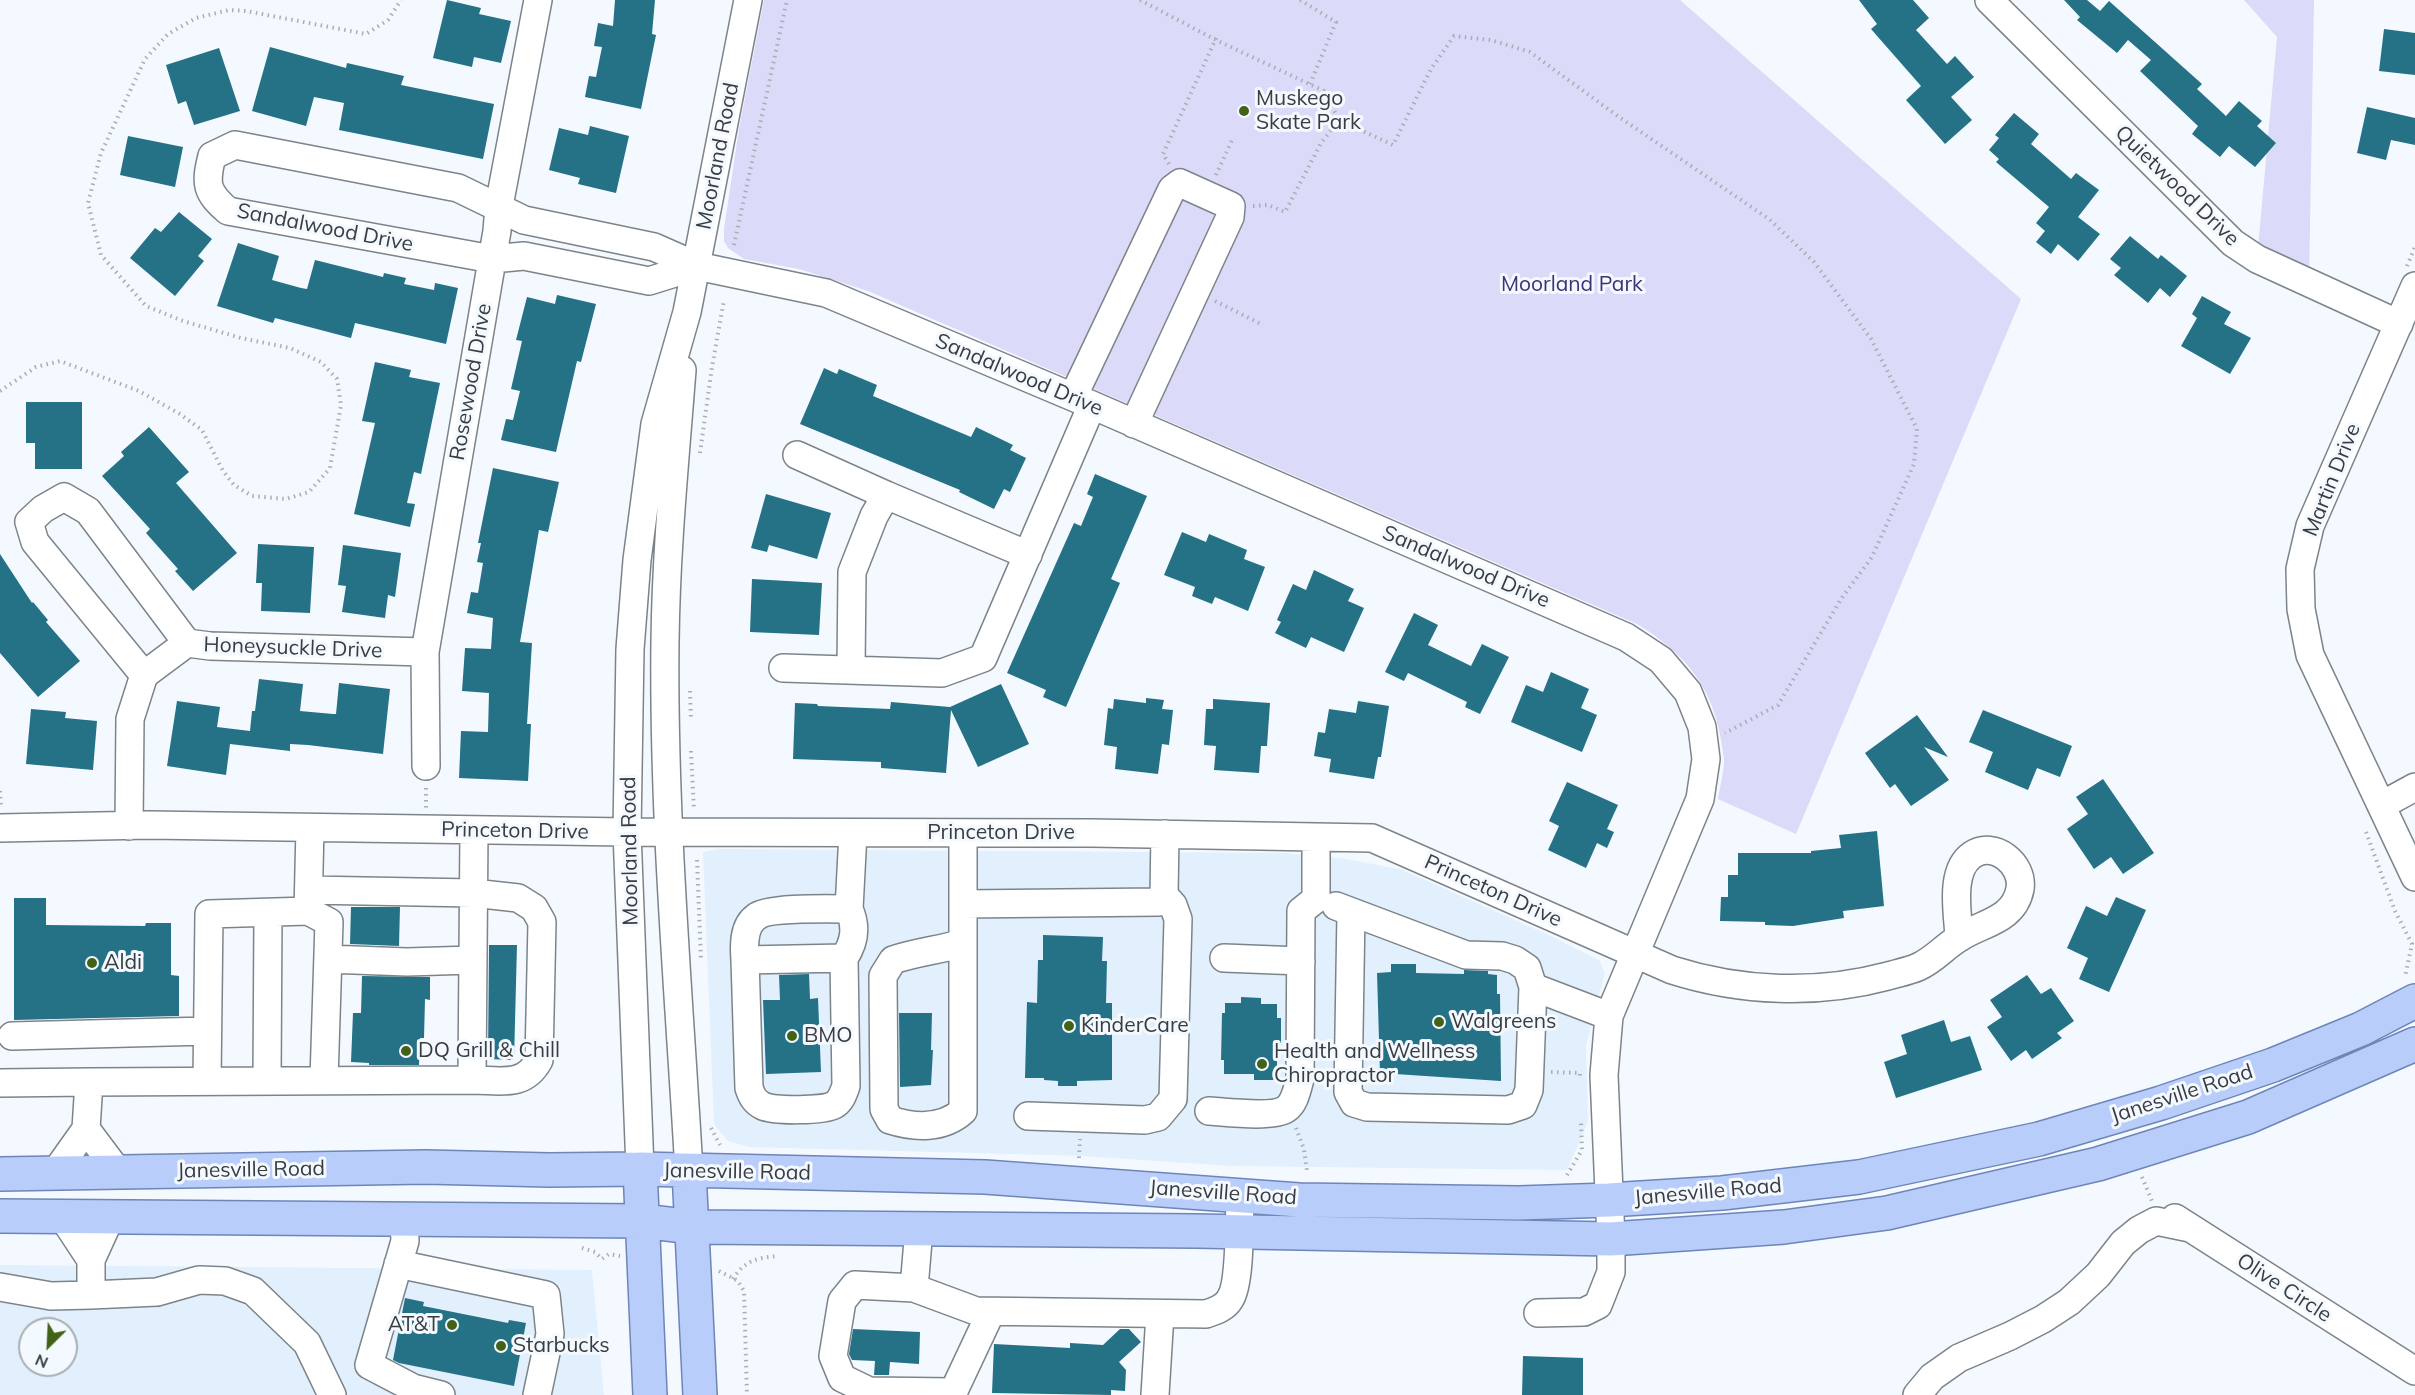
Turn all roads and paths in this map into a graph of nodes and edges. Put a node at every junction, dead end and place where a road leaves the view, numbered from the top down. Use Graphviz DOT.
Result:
graph roads {
  1 [pos="401,0"];
  2 [pos="538,0"];
  3 [pos="748,0"];
  4 [pos="787,0"];
  5 [pos="1140,0"];
  6 [pos="1300,0"];
  7 [pos="1989,0"];
  8 [pos="1218,34"];
  9 [pos="1216,40"];
  10 [pos="1310,84"];
  11 [pos="1339,120"];
  12 [pos="1233,138"];
  13 [pos="1180,183"];
  14 [pos="1206,195"];
  15 [pos="499,206"];
  16 [pos="1231,206"];
  17 [pos="734,245"];
  18 [pos="492,259"];
  19 [pos="697,266"];
  20 [pos="2415,286"];
  21 [pos="1195,292"];
  22 [pos="724,300"];
  23 [pos="687,312"];
  24 [pos="1261,324"];
  25 [pos="2399,324"];
  26 [pos="0,392"];
  27 [pos="1082,401"];
  28 [pos="1134,423"];
  29 [pos="796,455"];
  30 [pos="699,462"];
  31 [pos="886,495"];
  32 [pos="1028,555"];
  33 [pos="187,643"];
  34 [pos="425,652"];
  35 [pos="783,668"];
  36 [pos="851,670"];
  37 [pos="144,675"];
  38 [pos="690,684"];
  39 [pos="690,720"];
  40 [pos="1704,743"];
  41 [pos="691,744"];
  42 [pos="426,766"];
  43 [pos="2415,787"];
  44 [pos="2382,805"];
  45 [pos="694,811"];
  46 [pos="129,826"];
  47 [pos="0,828"];
  48 [pos="310,828"];
  49 [pos="427,830"];
  50 [pos="474,830"];
  51 [pos="627,832"];
  52 [pos="963,832"];
  53 [pos="668,833"];
  54 [pos="853,833"];
  55 [pos="1165,834"];
  56 [pos="1316,837"];
  57 [pos="2415,877"];
  58 [pos="473,893"];
  59 [pos="1164,895"];
  60 [pos="1316,898"];
  61 [pos="309,900"];
  62 [pos="963,904"];
  63 [pos="849,909"];
  64 [pos="1351,912"];
  65 [pos="268,913"];
  66 [pos="1959,938"];
  67 [pos="963,943"];
  68 [pos="1634,953"];
  69 [pos="844,958"];
  70 [pos="1224,958"];
  71 [pos="328,959"];
  72 [pos="472,960"];
  73 [pos="745,960"];
  74 [pos="1301,961"];
  75 [pos="1533,987"];
  76 [pos="2415,1001"];
  77 [pos="1609,1016"];
  78 [pos="207,1031"];
  79 [pos="12,1036"];
  80 [pos="2415,1044"];
  81 [pos="1530,1071"];
  82 [pos="267,1080"];
  83 [pos="324,1080"];
  84 [pos="472,1080"];
  85 [pos="207,1081"];
  86 [pos="89,1082"];
  87 [pos="0,1083"];
  88 [pos="1580,1084"];
  89 [pos="1209,1111"];
  90 [pos="1028,1116"];
  91 [pos="1581,1117"];
  92 [pos="86,1129"];
  93 [pos="1304,1152"];
  94 [pos="640,1169"];
  95 [pos="689,1171"];
  96 [pos="1307,1171"];
  97 [pos="54,1173"];
  98 [pos="119,1173"];
  99 [pos="0,1174"];
  100 [pos="1568,1175"];
  101 [pos="2141,1175"];
  102 [pos="1240,1195"];
  103 [pos="1609,1200"];
  104 [pos="2153,1204"];
  105 [pos="0,1216"];
  106 [pos="62,1216"];
  107 [pos="111,1216"];
  108 [pos="404,1219"];
  109 [pos="642,1221"];
  110 [pos="693,1227"];
  111 [pos="2190,1227"];
  112 [pos="919,1229"];
  113 [pos="1239,1232"];
  114 [pos="1611,1239"];
  115 [pos="91,1260"];
  116 [pos="398,1264"];
  117 [pos="714,1268"];
  118 [pos="0,1287"];
  119 [pos="914,1288"];
  120 [pos="91,1295"];
  121 [pos="992,1312"];
  122 [pos="1538,1313"];
  123 [pos="1160,1314"];
  124 [pos="2415,1371"];
  125 [pos="410,1391"];
  126 [pos="953,1393"];
  127 [pos="332,1395"];
  128 [pos="441,1395"];
  129 [pos="537,1395"];
  130 [pos="650,1395"];
  131 [pos="700,1395"];
  132 [pos="747,1395"];
  133 [pos="1155,1395"];
  134 [pos="1917,1395"];
  1 -- 26 [label="path"];
  2 -- 15 [label="street, Rosewood Drive"];
  3 -- 19 [label="street, Moorland Road"];
  4 -- 17 [label="path"];
  5 -- 9 [label="path"];
  6 -- 10 [label="path"];
  7 -- 25 [label="street, Quietwood Drive"];
  8 -- 9 [label="path"];
  9 -- 10 [label="path"];
  9 -- 13 [label="path"];
  10 -- 11 [label="path"];
  11 -- 16 [label="path"];
  11 -- 40 [label="path"];
  12 -- 14 [label="path"];
  13 -- 14 [label="street"];
  13 -- 27 [label="street"];
  14 -- 16 [label="street"];
  15 -- 18 [label="street, Rosewood Drive"];
  15 -- 18 [label="street, Sandalwood Drive"];
  15 -- 19 [label="street, Sandalwood Drive"];
  16 -- 21 [label="street"];
  18 -- 19 [label="street, Sandalwood Drive"];
  18 -- 34 [label="street, Rosewood Drive"];
  19 -- 23 [label="street, Moorland Road"];
  19 -- 27 [label="street, Sandalwood Drive"];
  20 -- 25 [label="street, Martin Drive"];
  21 -- 24 [label="path"];
  21 -- 28 [label="street"];
  22 -- 30 [label="path"];
  23 -- 51 [label="street, Moorland Road"];
  23 -- 53 [label="street, Moorland Road"];
  25 -- 44 [label="street, Martin Drive"];
  27 -- 28 [label="street, Sandalwood Drive"];
  27 -- 32 [label="street"];
  28 -- 40 [label="street, Sandalwood Drive"];
  29 -- 31 [label="street"];
  31 -- 32 [label="street"];
  31 -- 36 [label="street"];
  32 -- 36 [label="street"];
  33 -- 34 [label="street, Honeysuckle Drive"];
  33 -- 37 [label="street, Honeysuckle Drive"];
  33 -- 37 [label="street"];
  34 -- 42 [label="street, Rosewood Drive"];
  35 -- 36 [label="street"];
  37 -- 46 [label="street"];
  38 -- 39 [label="path"];
  40 -- 68 [label="street, Sandalwood Drive"];
  41 -- 45 [label="path"];
  42 -- 49 [label="path"];
  43 -- 44 [label="street"];
  44 -- 57 [label="street, Martin Drive"];
  46 -- 47 [label="street, Princeton Drive"];
  46 -- 48 [label="street, Princeton Drive"];
  48 -- 49 [label="street, Princeton Drive"];
  48 -- 61 [label="street"];
  49 -- 50 [label="street, Princeton Drive"];
  50 -- 51 [label="street, Princeton Drive"];
  50 -- 58 [label="street"];
  51 -- 53 [label="street, Princeton Drive"];
  51 -- 94 [label="street, Moorland Road"];
  52 -- 54 [label="street, Princeton Drive"];
  52 -- 55 [label="street, Princeton Drive"];
  52 -- 62 [label="street"];
  53 -- 54 [label="street, Princeton Drive"];
  53 -- 95 [label="street, Moorland Road"];
  54 -- 63 [label="street"];
  55 -- 56 [label="street, Princeton Drive"];
  55 -- 59 [label="street"];
  56 -- 60 [label="street"];
  56 -- 68 [label="street, Princeton Drive"];
  58 -- 61 [label="street"];
  58 -- 72 [label="street"];
  58 -- 84 [label="street"];
  59 -- 62 [label="street"];
  59 -- 90 [label="street"];
  60 -- 64 [label="street"];
  60 -- 74 [label="street"];
  61 -- 65 [label="street"];
  61 -- 71 [label="street"];
  62 -- 67 [label="street"];
  63 -- 69 [label="street"];
  63 -- 73 [label="street"];
  64 -- 75 [label="street"];
  64 -- 81 [label="street"];
  65 -- 78 [label="street"];
  65 -- 82 [label="street"];
  66 -- 68 [label="street, Princeton Drive"];
  67 -- 67 [label="street"];
  68 -- 77 [label="street, Sandalwood Drive"];
  69 -- 73 [label="street"];
  69 -- 73 [label="street"];
  70 -- 74 [label="street"];
  71 -- 72 [label="street"];
  71 -- 83 [label="street"];
  72 -- 84 [label="street"];
  74 -- 89 [label="street"];
  75 -- 77 [label="street"];
  75 -- 81 [label="street"];
  76 -- 103 [label="main road, Janesville Road"];
  77 -- 103 [label="street, Sandalwood Drive"];
  78 -- 79 [label="street"];
  78 -- 85 [label="street"];
  80 -- 114 [label="main road, Janesville Road"];
  81 -- 88 [label="path"];
  82 -- 83 [label="street"];
  82 -- 85 [label="street"];
  83 -- 84 [label="street"];
  85 -- 86 [label="street"];
  86 -- 87 [label="street"];
  86 -- 92 [label="street"];
  91 -- 100 [label="path"];
  92 -- 97 [label="street"];
  92 -- 98 [label="street"];
  93 -- 96 [label="path"];
  94 -- 95 [label="main road, Janesville Road"];
  94 -- 98 [label="main road, Janesville Road"];
  94 -- 109 [label="main road, Moorland Road"];
  95 -- 102 [label="main road, Janesville Road"];
  95 -- 110 [label="main road, Moorland Road"];
  97 -- 98 [label="main road, Janesville Road"];
  97 -- 99 [label="main road, Janesville Road"];
  101 -- 104 [label="path"];
  102 -- 103 [label="main road, Janesville Road"];
  102 -- 113 [label="street"];
  103 -- 114 [label="street, Sandalwood Drive"];
  104 -- 111 [label="street, Olive Circle"];
  105 -- 106 [label="main road, Janesville Road"];
  106 -- 107 [label="main road, Janesville Road"];
  106 -- 115 [label="street"];
  107 -- 108 [label="main road, Janesville Road"];
  107 -- 115 [label="street"];
  108 -- 109 [label="main road, Janesville Road"];
  108 -- 116 [label="street"];
  109 -- 110 [label="main road, Janesville Road"];
  109 -- 130 [label="main road, Moorland Road"];
  110 -- 112 [label="main road, Janesville Road"];
  110 -- 131 [label="main road, Moorland Road"];
  111 -- 124 [label="street, Olive Circle"];
  111 -- 134 [label="street"];
  112 -- 113 [label="main road, Janesville Road"];
  112 -- 119 [label="street"];
  113 -- 114 [label="main road, Janesville Road"];
  113 -- 123 [label="street"];
  114 -- 122 [label="street, Sandalwood Drive"];
  115 -- 120 [label="street"];
  116 -- 125 [label="street"];
  116 -- 129 [label="street"];
  117 -- 132 [label="path"];
  118 -- 120 [label="street"];
  119 -- 121 [label="street"];
  119 -- 126 [label="street"];
  120 -- 127 [label="street"];
  121 -- 123 [label="street"];
  121 -- 126 [label="street"];
  123 -- 133 [label="street"];
  125 -- 128 [label="street"];
}
